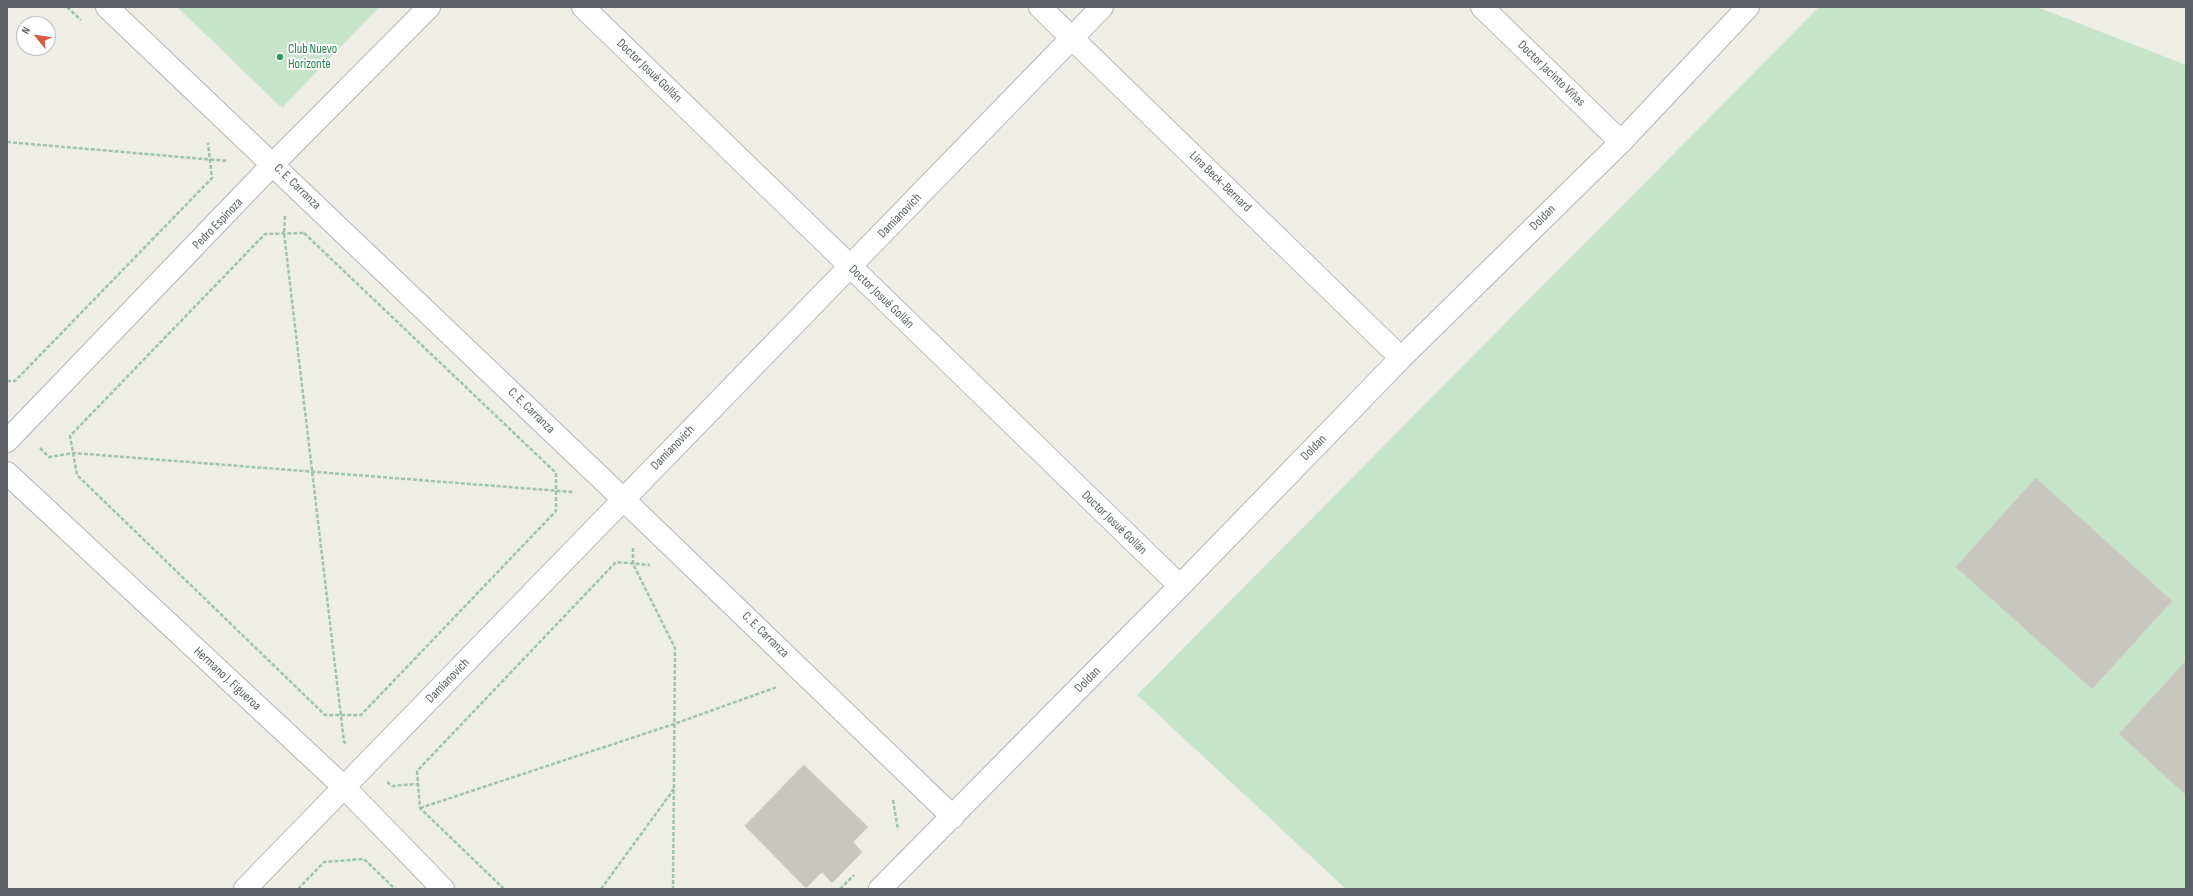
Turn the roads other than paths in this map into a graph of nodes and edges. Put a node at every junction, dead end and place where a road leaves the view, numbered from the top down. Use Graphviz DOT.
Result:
graph roads {
  1 [pos="106,7"];
  2 [pos="429,7"];
  3 [pos="583,7"];
  4 [pos="1040,7"];
  5 [pos="1102,7"];
  6 [pos="1482,7"];
  7 [pos="1748,7"];
  8 [pos="1072,38"];
  9 [pos="1621,142"];
  10 [pos="273,164"];
  11 [pos="850,267"];
  12 [pos="1401,358"];
  13 [pos="7,441"];
  14 [pos="7,473"];
  15 [pos="623,499"];
  16 [pos="1180,586"];
  17 [pos="345,788"];
  18 [pos="953,817"];
  19 [pos="245,889"];
  20 [pos="443,889"];
  21 [pos="880,889"];
  1 -- 10 [label="street, C. E. Carranza"];
  2 -- 10 [label="street, Pedro Espinoza"];
  3 -- 11 [label="street, Doctor Josué Gollán"];
  4 -- 8 [label="street, Lina Beck-Bernard"];
  5 -- 8 [label="street, Damianovich"];
  6 -- 9 [label="street, Doctor Jacinto Viñas"];
  7 -- 9 [label="street, Doldan"];
  8 -- 11 [label="street, Damianovich"];
  8 -- 12 [label="street, Lina Beck-Bernard"];
  9 -- 12 [label="street, Doldan"];
  10 -- 13 [label="street, Pedro Espinoza"];
  10 -- 15 [label="street, C. E. Carranza"];
  11 -- 15 [label="street, Damianovich"];
  11 -- 16 [label="street, Doctor Josué Gollán"];
  12 -- 16 [label="street, Doldan"];
  14 -- 17 [label="street, Hermano J. Figueroa"];
  15 -- 17 [label="street, Damianovich"];
  15 -- 18 [label="street, C. E. Carranza"];
  16 -- 18 [label="street, Doldan"];
  17 -- 19 [label="street, Damianovich"];
  17 -- 20 [label="street, Hermano J. Figueroa"];
  18 -- 21 [label="street, Doldan"];
}
